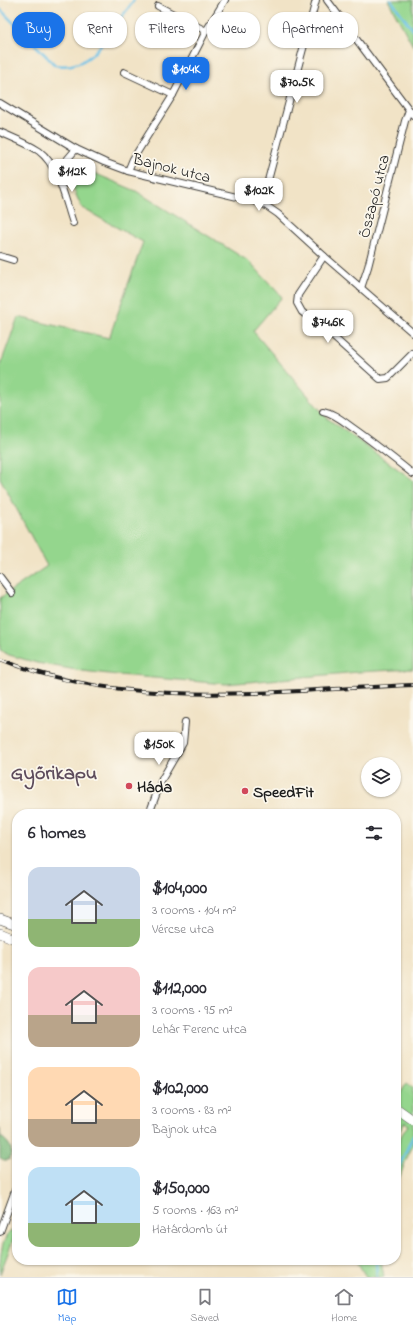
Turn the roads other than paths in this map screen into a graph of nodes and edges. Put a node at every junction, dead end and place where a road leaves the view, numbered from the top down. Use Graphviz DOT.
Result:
graph roads {
  1 [pos="226,0"];
  2 [pos="316,0"];
  3 [pos="327,0"];
  4 [pos="158,6"];
  5 [pos="206,31"];
  6 [pos="124,72"];
  7 [pos="173,95"];
  8 [pos="0,103"];
  9 [pos="411,112"];
  10 [pos="0,132"];
  11 [pos="76,149"];
  12 [pos="54,168"];
  13 [pos="128,171"];
  14 [pos="262,203"];
  15 [pos="73,223"];
  16 [pos="0,256"];
  17 [pos="324,256"];
  18 [pos="13,260"];
  19 [pos="361,288"];
  20 [pos="413,333"];
  21 [pos="413,353"];
  22 [pos="323,411"];
  23 [pos="413,474"];
  24 [pos="0,577"];
  25 [pos="12,593"];
  26 [pos="185,722"];
  27 [pos="151,809"];
  28 [pos="0,919"];
  29 [pos="12,923"];
  30 [pos="0,933"];
  31 [pos="12,938"];
  32 [pos="401,1111"];
  33 [pos="411,1118"];
  34 [pos="12,1199"];
  35 [pos="0,1232"];
  1 -- 5 [label="street"];
  2 -- 14 [label="street"];
  3 -- 9 [label="street"];
  4 -- 5 [label="street"];
  5 -- 7 [label="street"];
  6 -- 7 [label="street"];
  7 -- 13 [label="street"];
  8 -- 11 [label="street, Bajnok utca"];
  9 -- 19 [label="street, Őszapó utca"];
  10 -- 12 [label="street"];
  11 -- 12 [label="street"];
  11 -- 13 [label="street, Bajnok utca"];
  12 -- 15 [label="street"];
  13 -- 14 [label="street, Bajnok utca"];
  14 -- 17 [label="street, Bajnok utca"];
  16 -- 18 [label="street"];
  17 -- 19 [label="street, Bajnok utca"];
  17 -- 21 [label="street"];
  19 -- 20 [label="street, Bajnok utca"];
  22 -- 23 [label="street"];
  24 -- 25 [label="street"];
  26 -- 27 [label="street"];
  28 -- 29 [label="main road"];
  30 -- 31 [label="main road"];
  32 -- 33 [label="main road"];
  34 -- 35 [label="street"];
}
